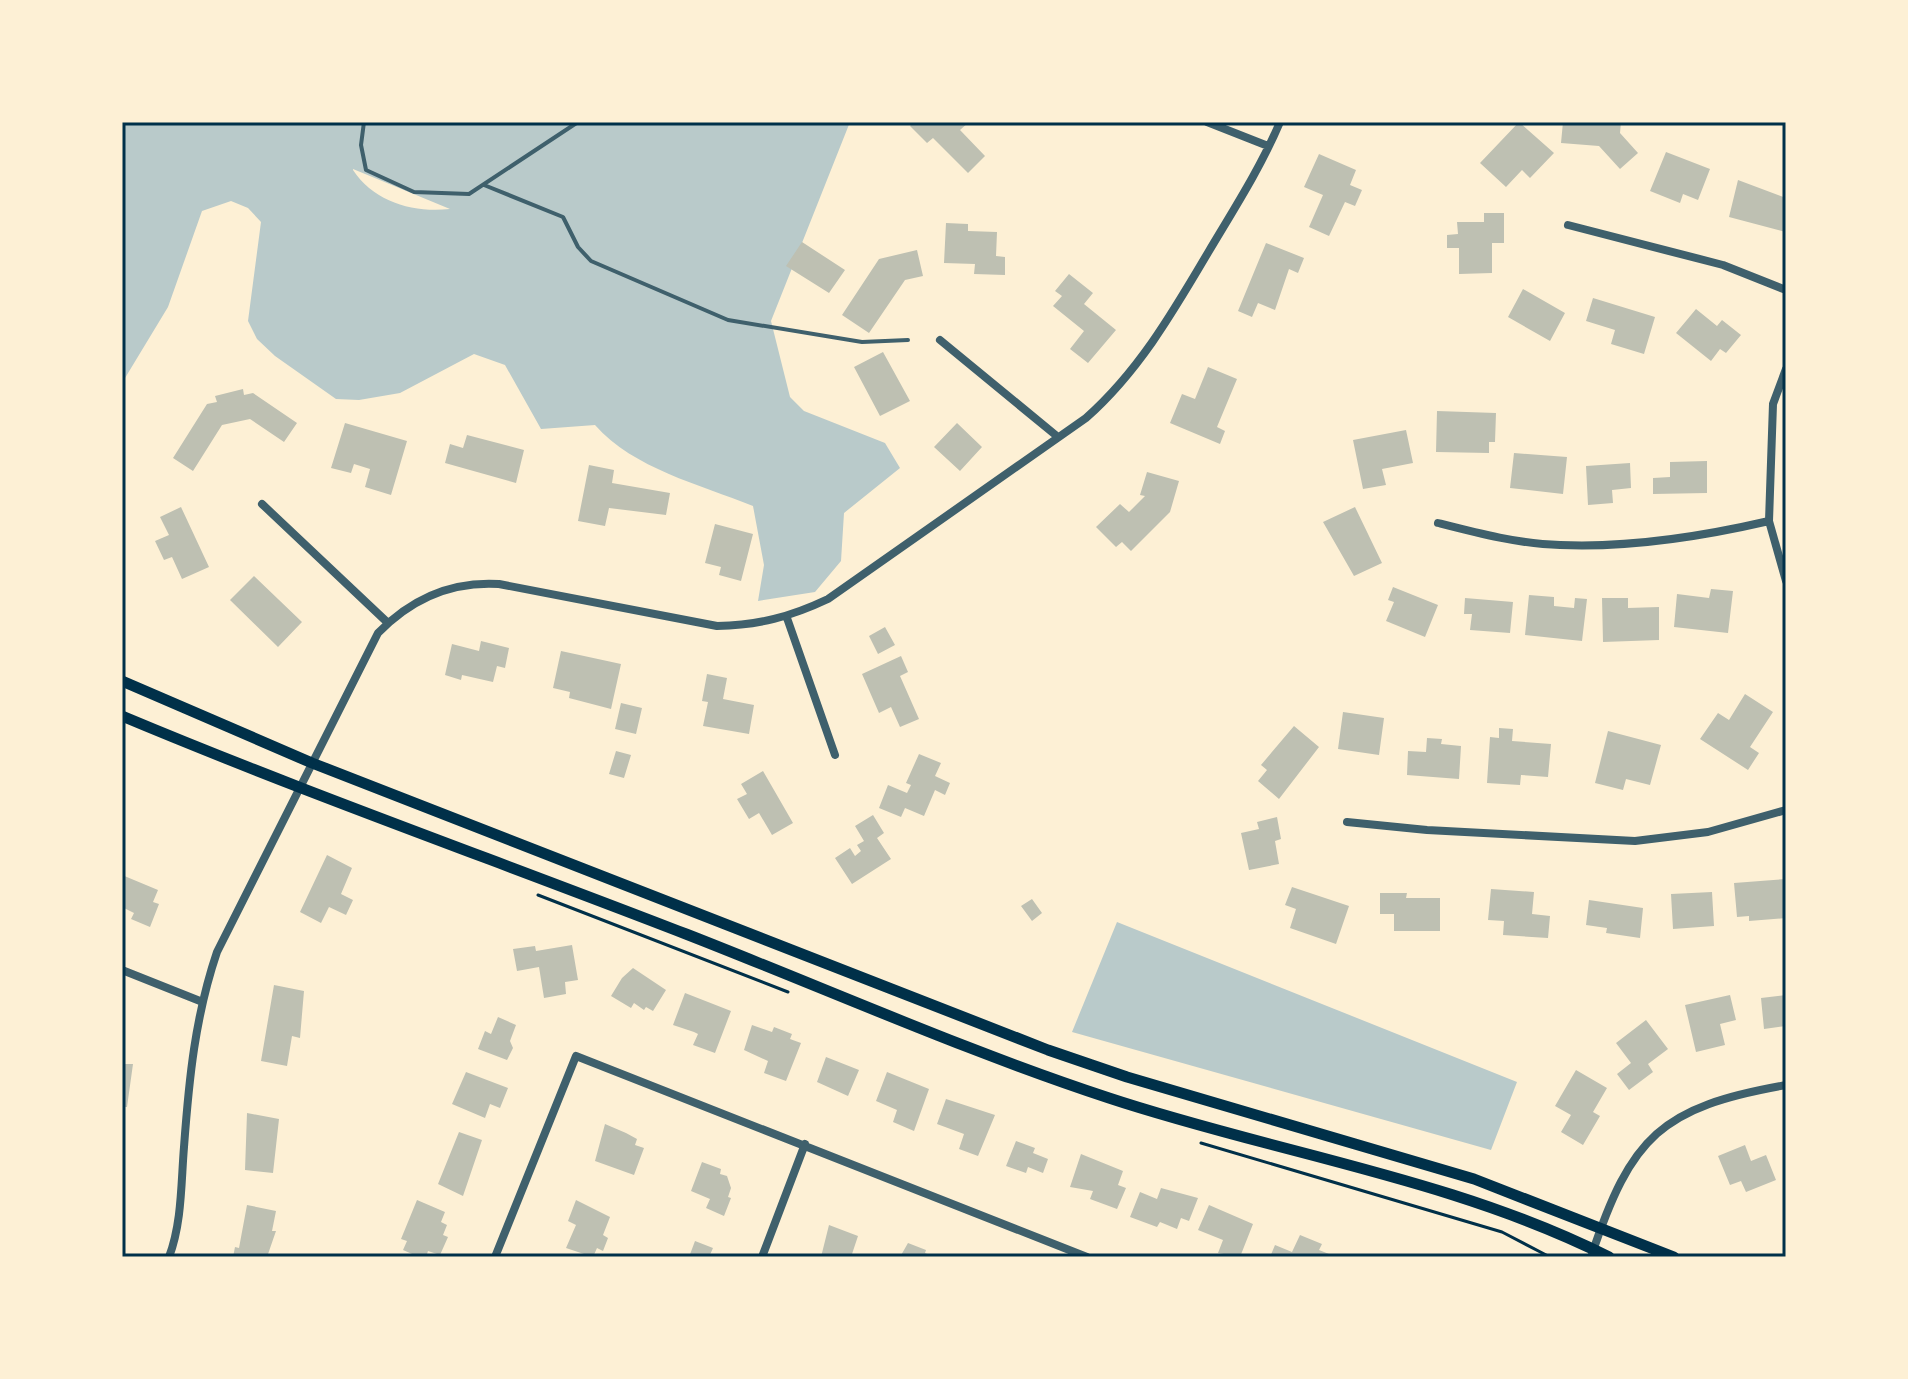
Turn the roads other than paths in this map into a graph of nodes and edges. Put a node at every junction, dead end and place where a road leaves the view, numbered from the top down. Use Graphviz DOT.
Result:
graph roads {
  1 [pos="364,122"];
  2 [pos="578,122"];
  3 [pos="1207,122"];
  4 [pos="1280,122"];
  5 [pos="1268,146"];
  6 [pos="484,185"];
  7 [pos="1568,225"];
  8 [pos="1786,290"];
  9 [pos="908,340"];
  10 [pos="940,340"];
  11 [pos="1786,369"];
  12 [pos="1058,437"];
  13 [pos="262,504"];
  14 [pos="1769,521"];
  15 [pos="1438,523"];
  16 [pos="1786,581"];
  17 [pos="787,618"];
  18 [pos="388,623"];
  19 [pos="122,681"];
  20 [pos="122,716"];
  21 [pos="835,755"];
  22 [pos="312,763"];
  23 [pos="298,790"];
  24 [pos="1786,810"];
  25 [pos="1347,822"];
  26 [pos="122,970"];
  27 [pos="200,1001"];
  28 [pos="1786,1085"];
  29 [pos="805,1144"];
  30 [pos="1602,1228"];
  31 [pos="1593,1249"];
  32 [pos="1084,1256"];
  33 [pos="169,1257"];
  34 [pos="495,1257"];
  35 [pos="762,1257"];
  36 [pos="1609,1257"];
  37 [pos="1674,1257"];
  1 -- 6 [label="lane"];
  2 -- 6 [label="lane"];
  3 -- 5 [label="street"];
  4 -- 5 [label="street"];
  5 -- 12 [label="street"];
  6 -- 9 [label="lane"];
  7 -- 8 [label="street"];
  10 -- 12 [label="street"];
  11 -- 14 [label="street"];
  12 -- 17 [label="street"];
  13 -- 18 [label="street"];
  14 -- 15 [label="street"];
  14 -- 16 [label="street"];
  17 -- 18 [label="street"];
  17 -- 21 [label="street"];
  18 -- 22 [label="street"];
  19 -- 22 [label="main road"];
  20 -- 23 [label="main road"];
  22 -- 23 [label="street"];
  22 -- 30 [label="main road"];
  23 -- 27 [label="street"];
  23 -- 31 [label="main road"];
  24 -- 25 [label="street"];
  26 -- 27 [label="street"];
  27 -- 33 [label="street"];
  28 -- 30 [label="street"];
  29 -- 32 [label="street"];
  29 -- 34 [label="street"];
  29 -- 35 [label="street"];
  30 -- 31 [label="street"];
  30 -- 37 [label="main road"];
  31 -- 36 [label="main road"];
}
